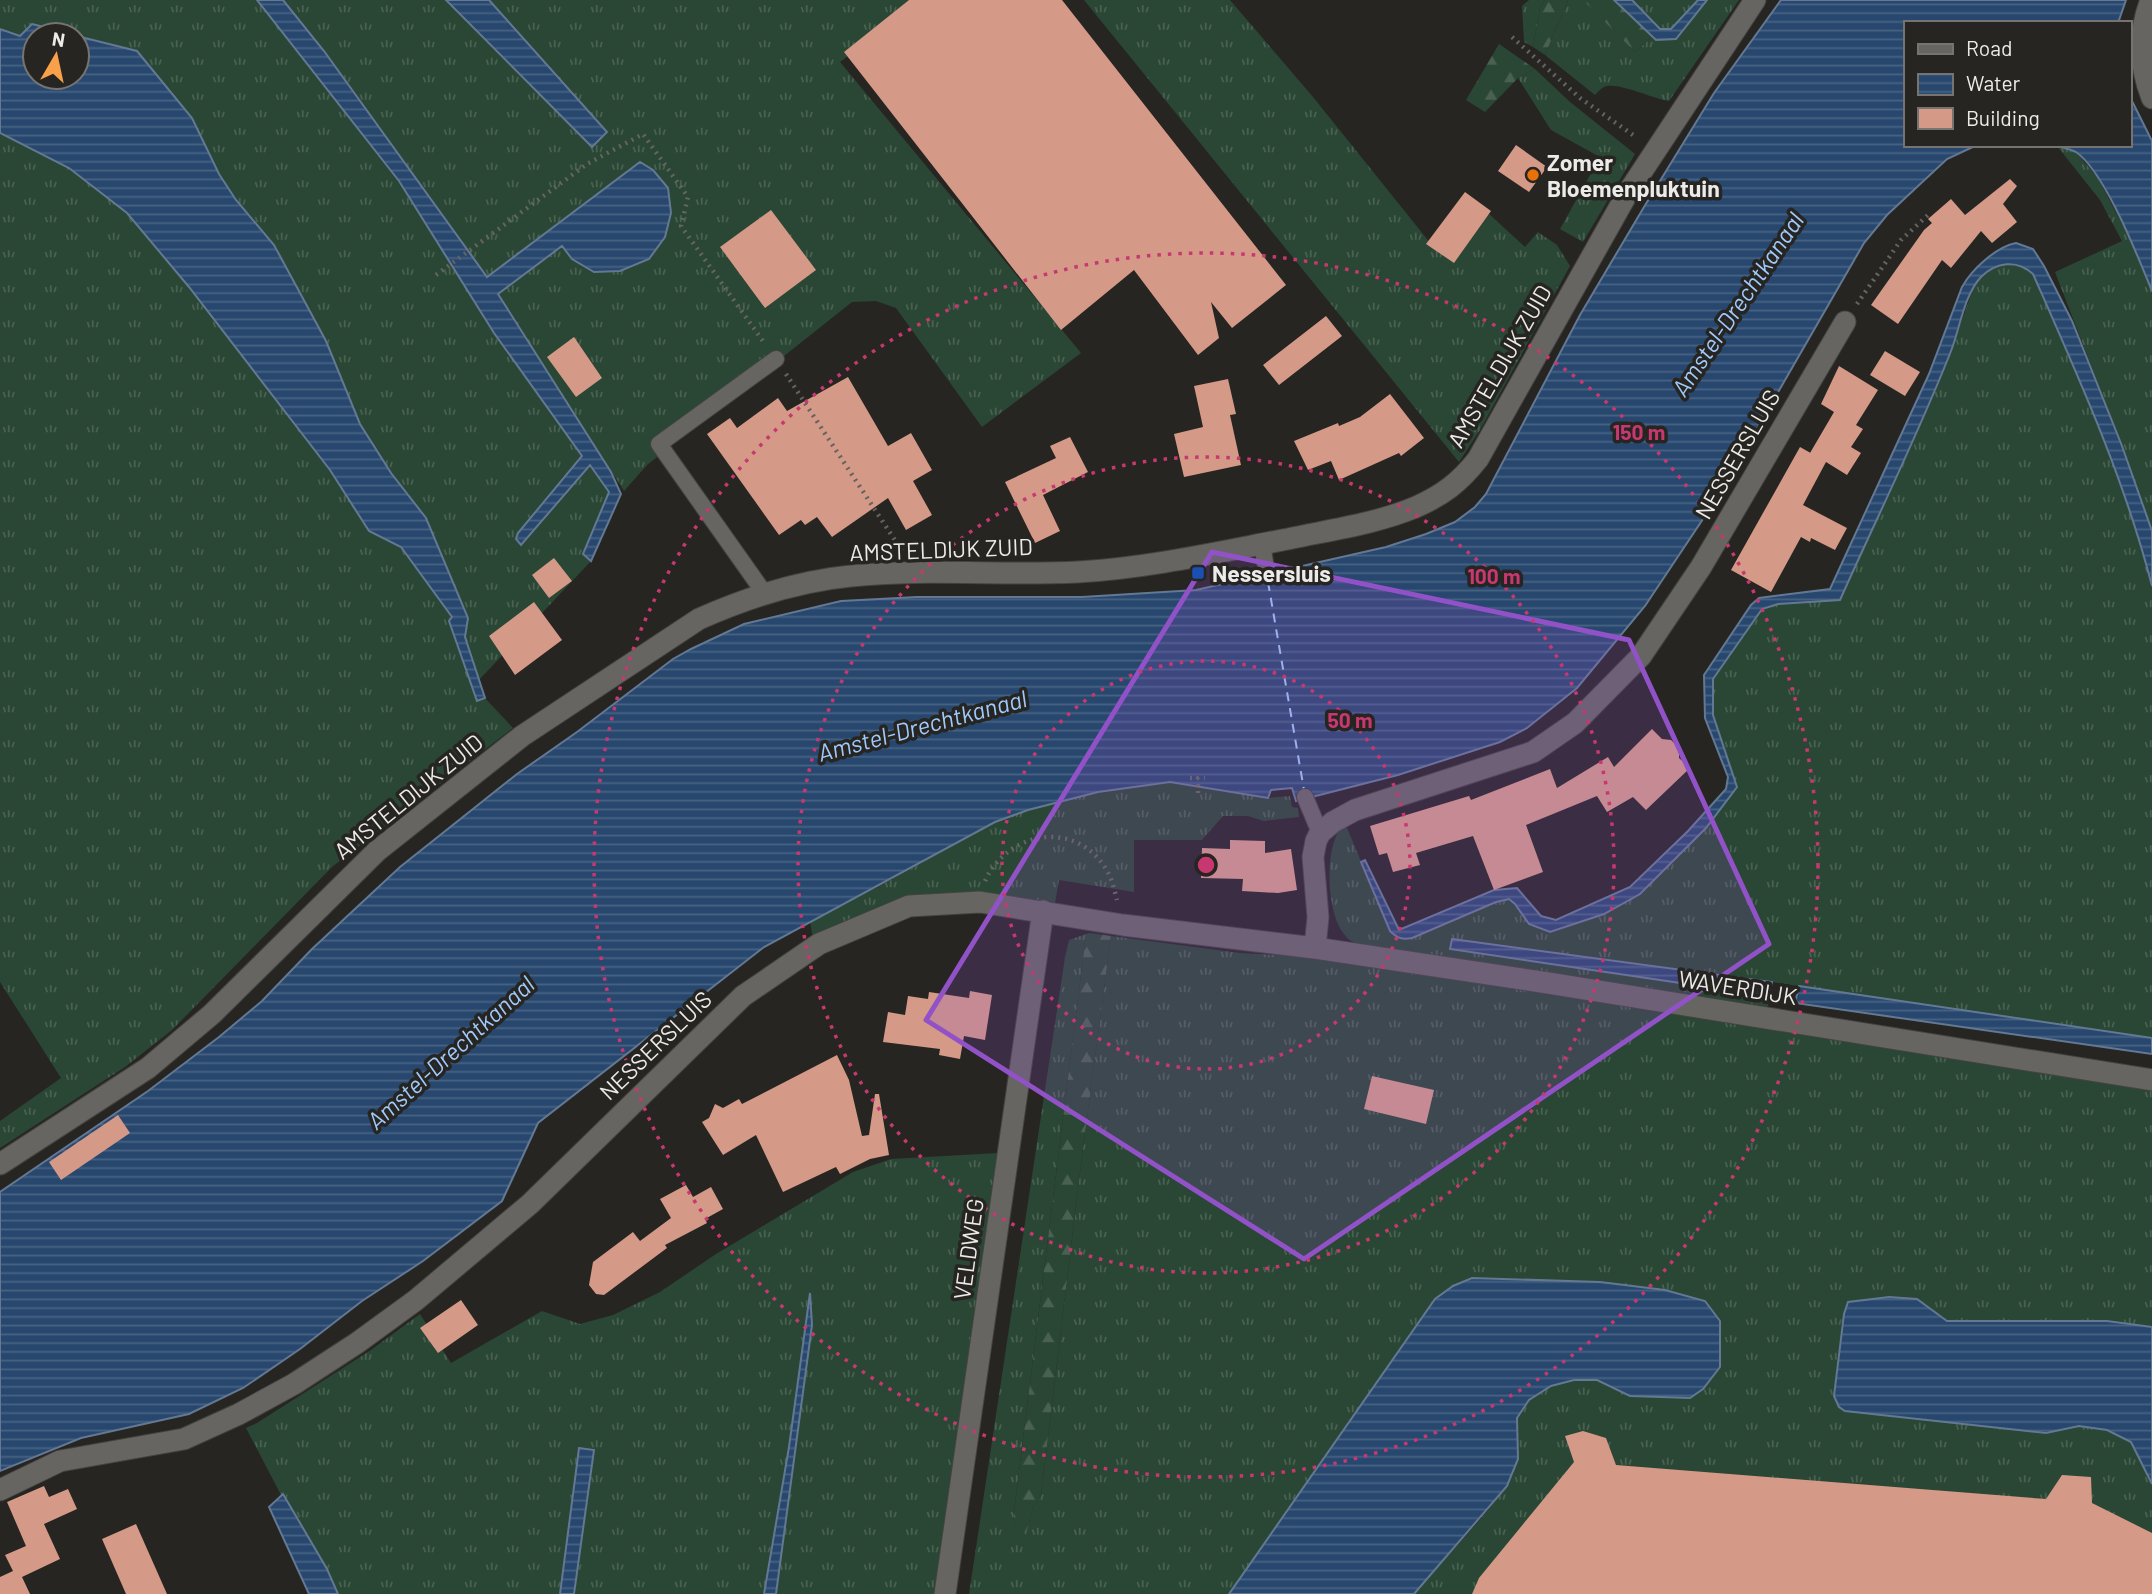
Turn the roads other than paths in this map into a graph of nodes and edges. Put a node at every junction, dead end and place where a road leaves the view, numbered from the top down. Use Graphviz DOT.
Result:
graph roads {
  1 [pos="1755,0"];
  2 [pos="2151,0"];
  3 [pos="2152,98"];
  4 [pos="1845,322"];
  5 [pos="776,359"];
  6 [pos="1262,544"];
  7 [pos="1267,574"];
  8 [pos="765,594"];
  9 [pos="1305,797"];
  10 [pos="1320,833"];
  11 [pos="1043,911"];
  12 [pos="1315,948"];
  13 [pos="2152,1080"];
  14 [pos="0,1164"];
  15 [pos="0,1490"];
  16 [pos="945,1594"];
  1 -- 6 [label="street, AMSTELDIJK ZUID"];
  2 -- 3 [label="street"];
  4 -- 10 [label="street, NESSERSLUIS"];
  5 -- 8 [label="lane"];
  6 -- 7 [label="lane"];
  6 -- 8 [label="street, AMSTELDIJK ZUID"];
  8 -- 14 [label="street, AMSTELDIJK ZUID"];
  9 -- 10 [label="lane"];
  10 -- 12 [label="street"];
  11 -- 12 [label="street, NESSERSLUIS"];
  11 -- 15 [label="street, NESSERSLUIS"];
  11 -- 16 [label="street, VELDWEG"];
  12 -- 13 [label="street, WAVERDIJK"];
}
